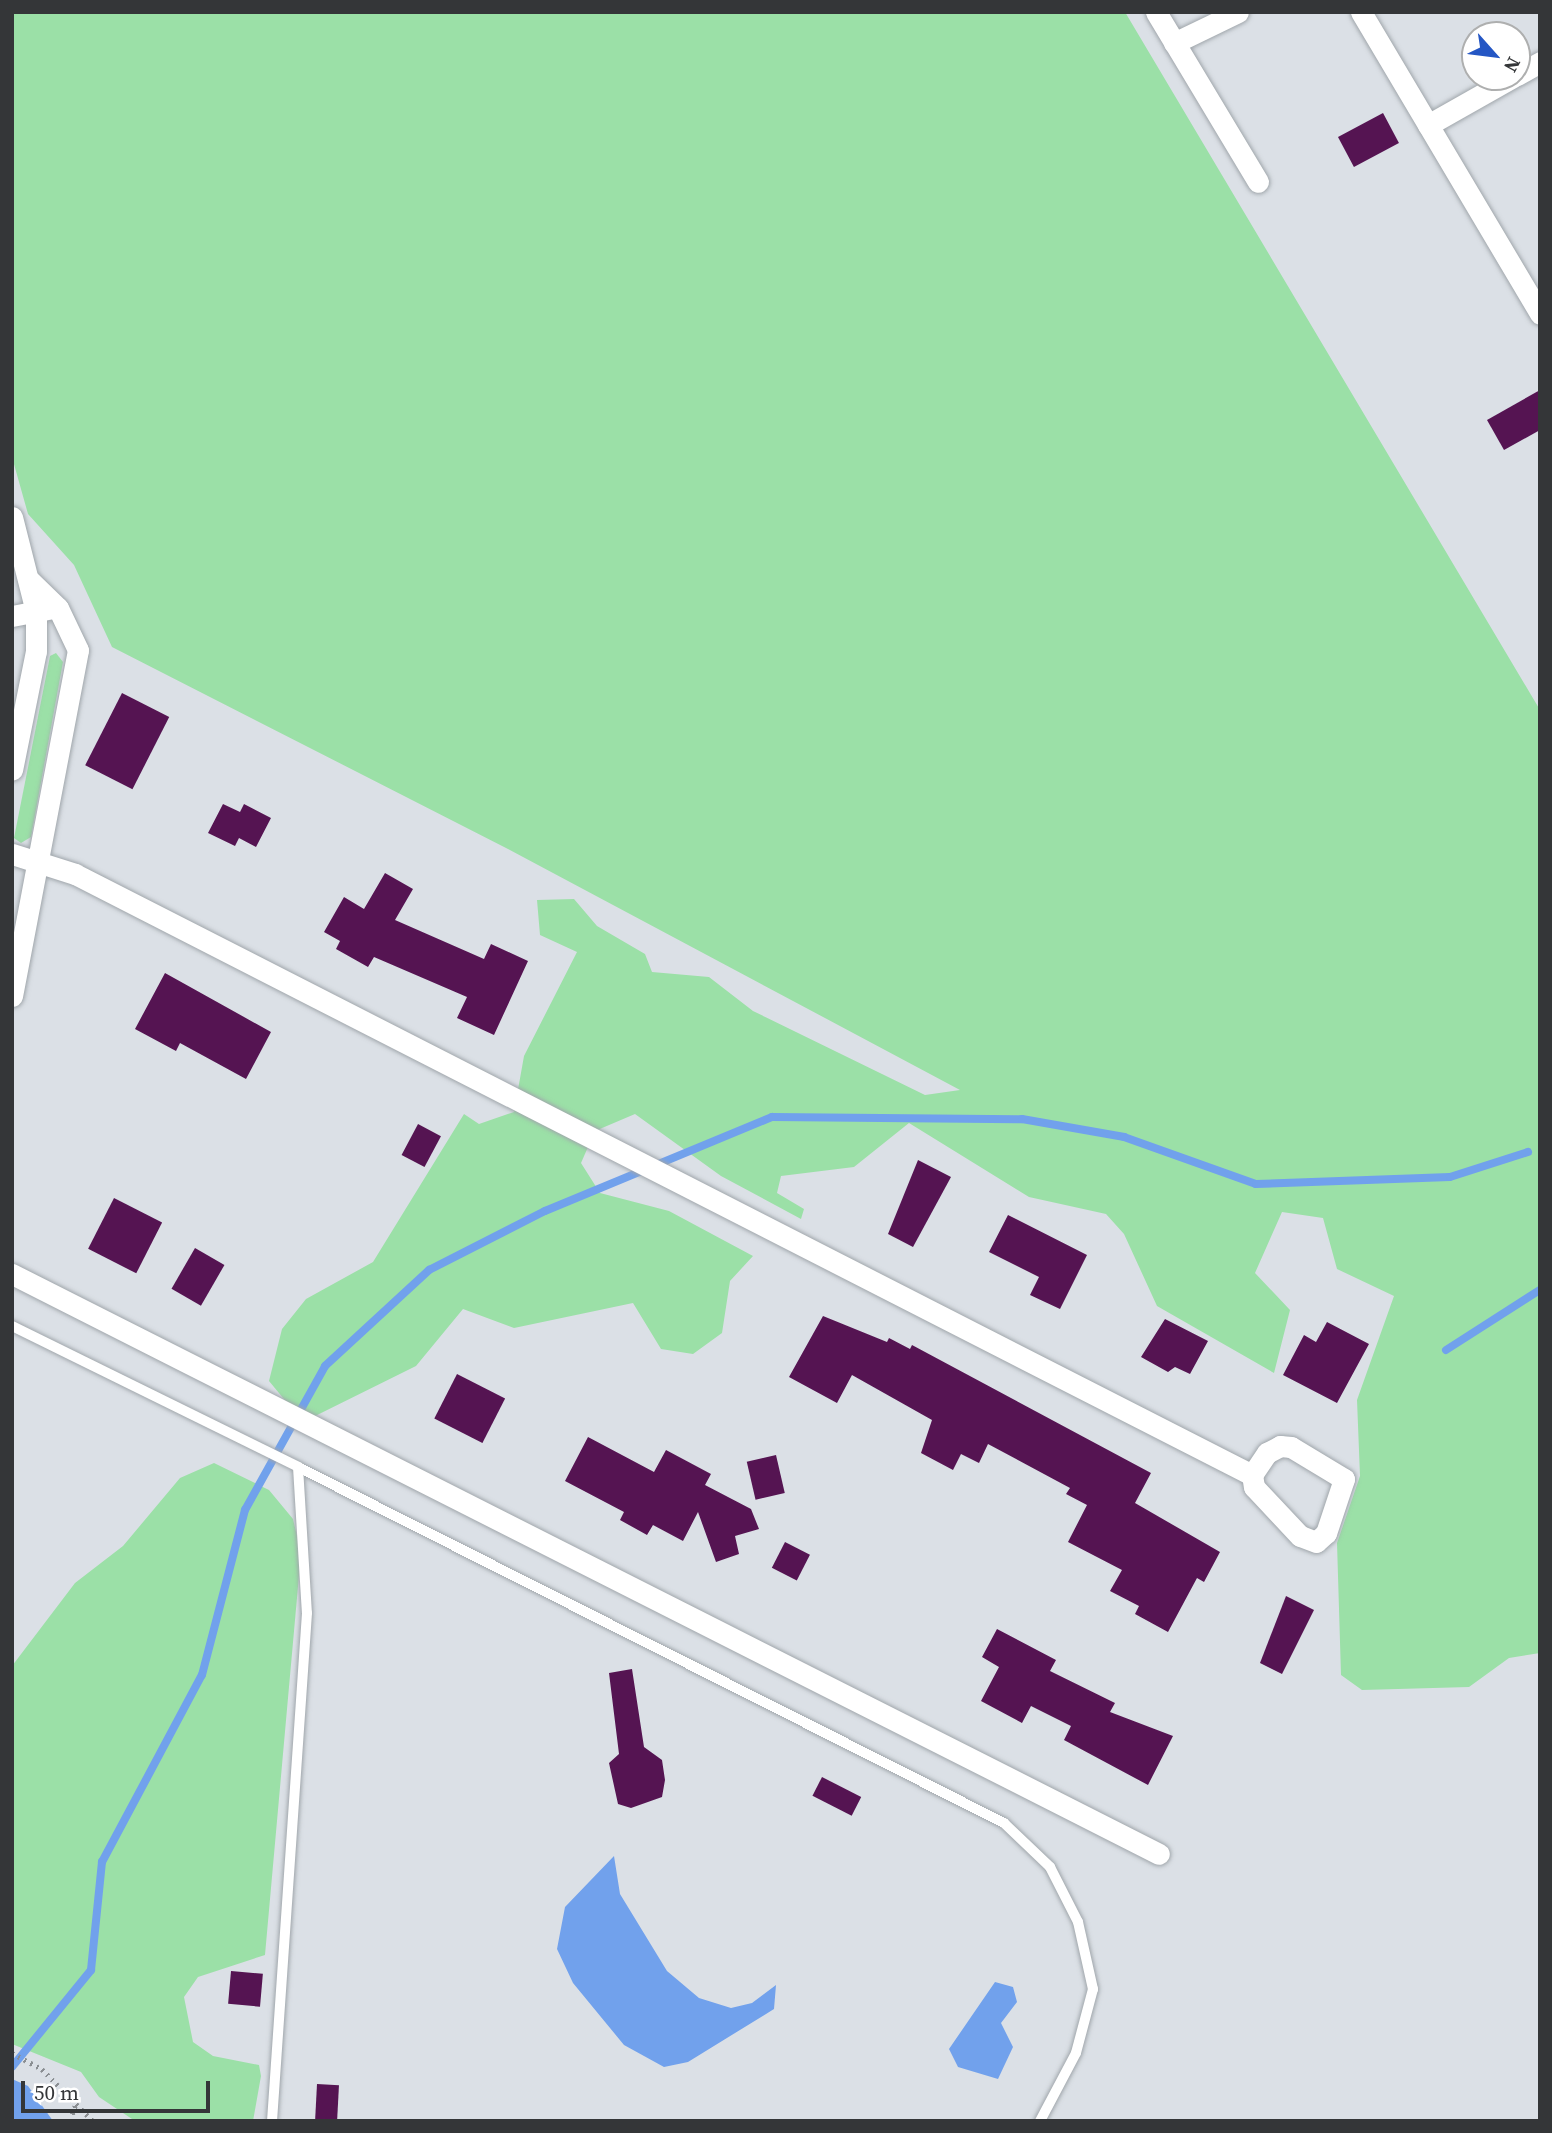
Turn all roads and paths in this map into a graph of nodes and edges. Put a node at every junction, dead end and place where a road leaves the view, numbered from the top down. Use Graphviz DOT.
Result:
graph roads {
  1 [pos="1156,12"];
  2 [pos="1238,12"];
  3 [pos="1361,12"];
  4 [pos="1174,43"];
  5 [pos="1488,91"];
  6 [pos="1428,125"];
  7 [pos="1258,182"];
  8 [pos="1540,314"];
  9 [pos="12,517"];
  10 [pos="30,581"];
  11 [pos="58,608"];
  12 [pos="36,612"];
  13 [pos="12,616"];
  14 [pos="12,770"];
  15 [pos="12,854"];
  16 [pos="38,859"];
  17 [pos="12,996"];
  18 [pos="12,1274"];
  19 [pos="12,1326"];
  20 [pos="299,1467"];
  21 [pos="1252,1475"];
  22 [pos="1159,1854"];
  23 [pos="12,2053"];
  24 [pos="76,2103"];
  25 [pos="70,2121"];
  26 [pos="93,2121"];
  27 [pos="272,2121"];
  28 [pos="1040,2121"];
  1 -- 4 [label="street"];
  2 -- 4 [label="street"];
  3 -- 6 [label="street"];
  4 -- 7 [label="street"];
  5 -- 6 [label="street"];
  6 -- 8 [label="street"];
  9 -- 10 [label="street"];
  10 -- 11 [label="street"];
  10 -- 12 [label="street"];
  11 -- 12 [label="street"];
  11 -- 16 [label="street"];
  12 -- 13 [label="street"];
  12 -- 14 [label="street"];
  15 -- 16 [label="street"];
  16 -- 17 [label="street"];
  16 -- 21 [label="street"];
  18 -- 22 [label="street"];
  19 -- 20 [label="lane"];
  20 -- 27 [label="lane"];
  20 -- 28 [label="lane"];
  21 -- 21 [label="street"];
  23 -- 24 [label="path"];
  24 -- 25 [label="path"];
  24 -- 26 [label="path"];
}
